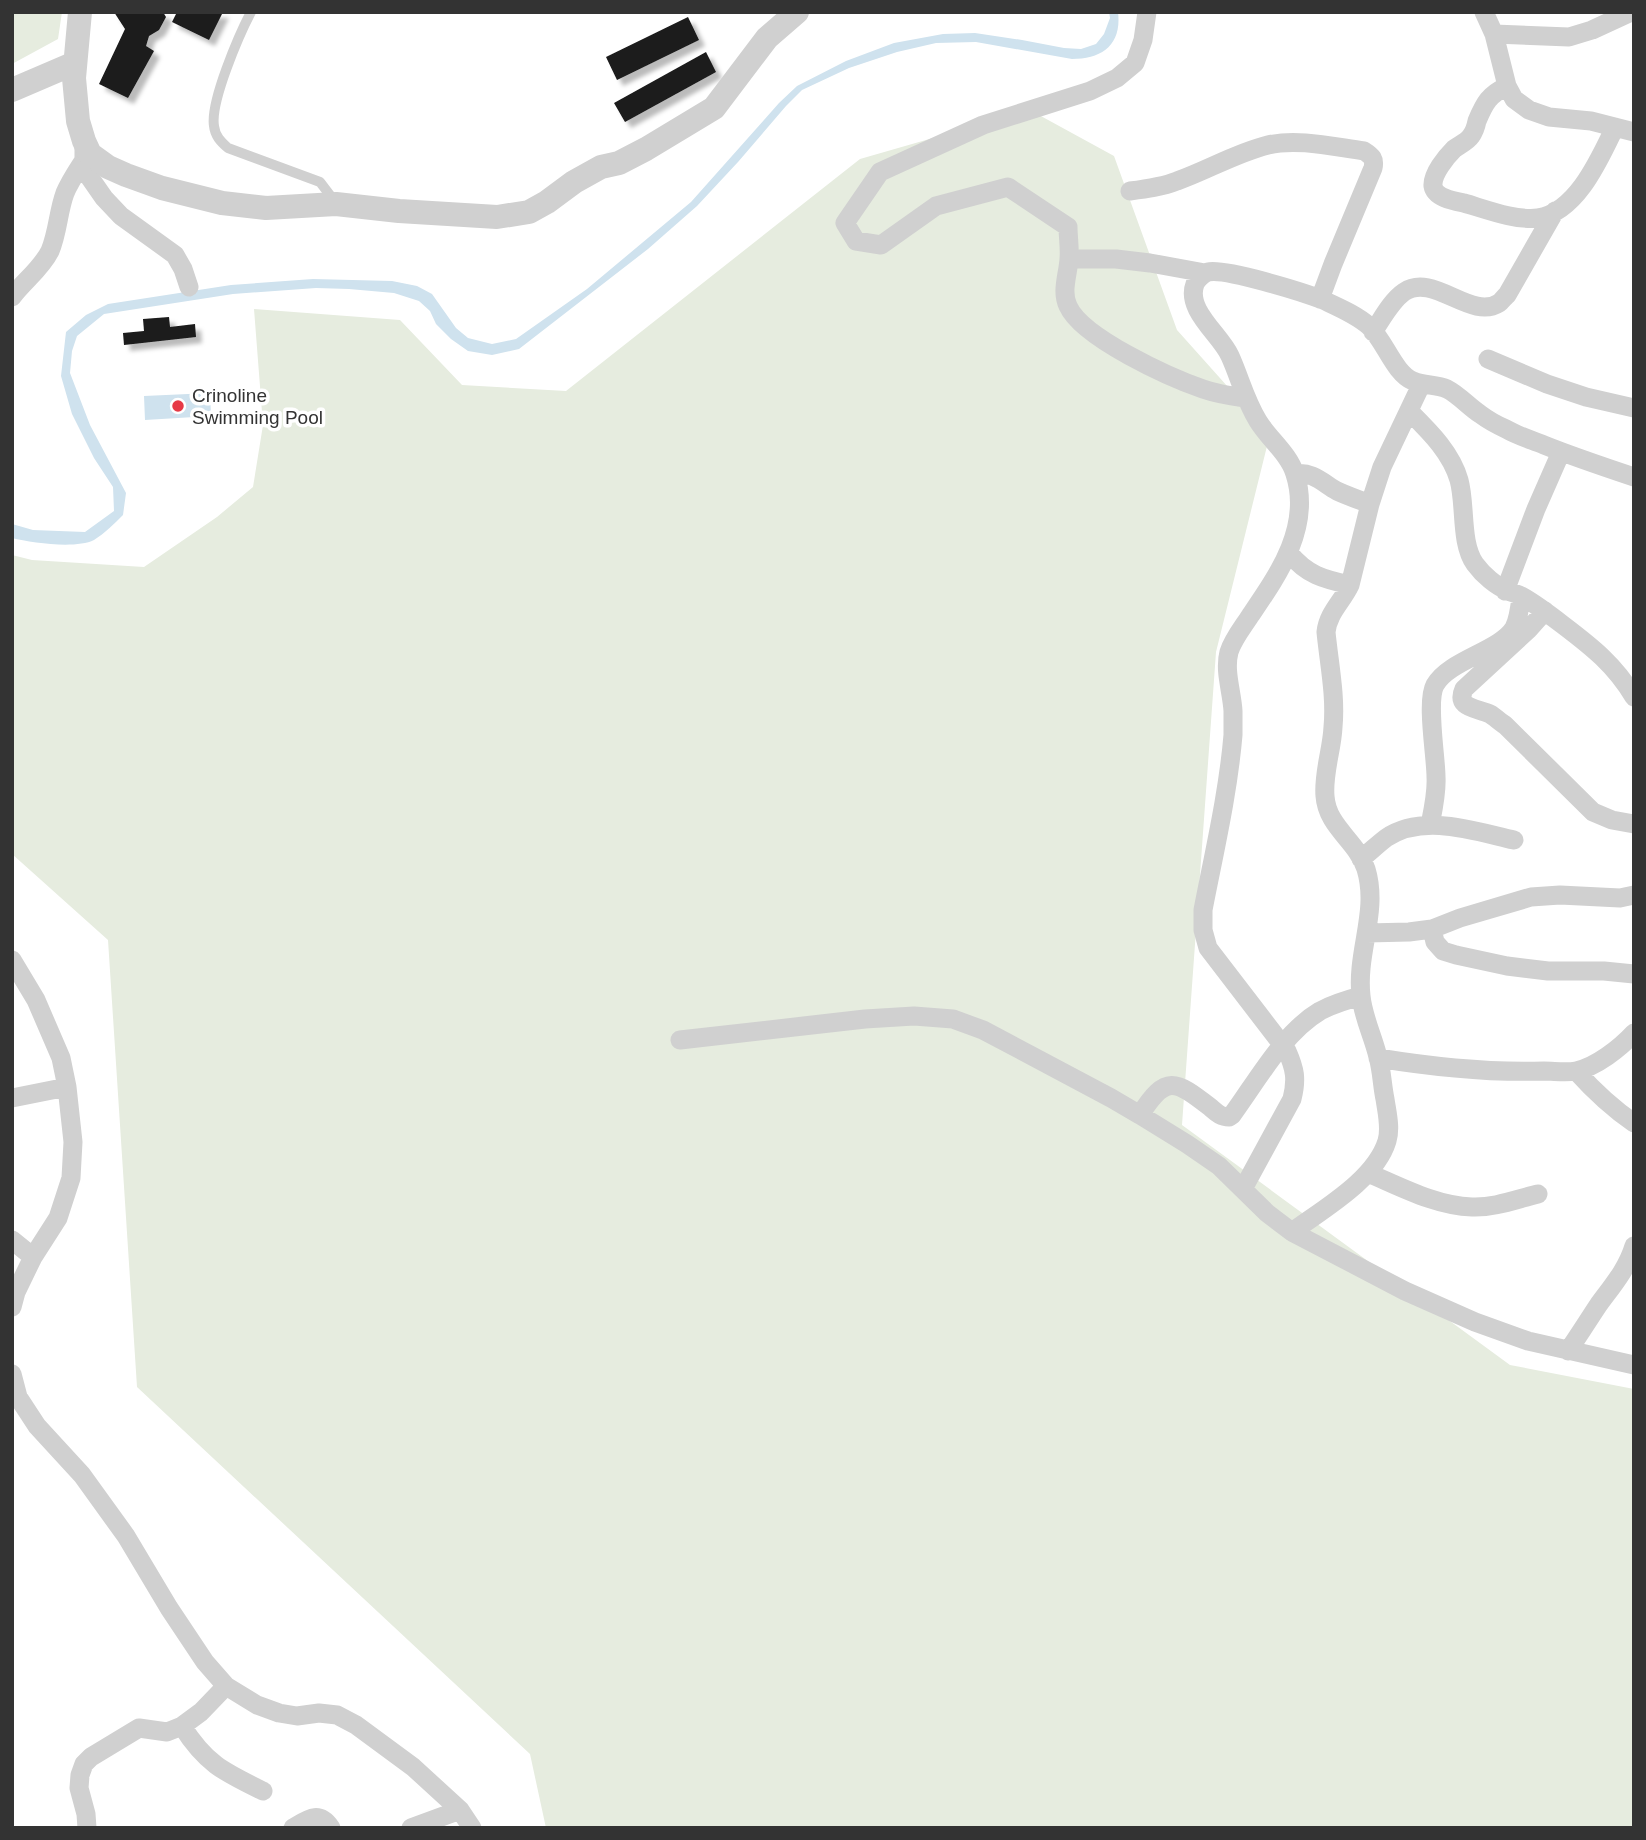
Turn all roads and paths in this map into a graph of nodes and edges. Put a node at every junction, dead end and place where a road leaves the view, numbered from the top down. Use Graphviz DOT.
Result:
graph roads {
  1 [pos="80,12"];
  2 [pos="251,12"];
  3 [pos="797,12"];
  4 [pos="1147,12"];
  5 [pos="1484,12"];
  6 [pos="1631,12"];
  7 [pos="1494,34"];
  8 [pos="75,63"];
  9 [pos="1507,86"];
  10 [pos="12,90"];
  11 [pos="1625,130"];
  12 [pos="84,150"];
  13 [pos="1130,191"];
  14 [pos="336,204"];
  15 [pos="1555,212"];
  16 [pos="1069,259"];
  17 [pos="1205,273"];
  18 [pos="189,287"];
  19 [pos="12,297"];
  20 [pos="1320,299"];
  21 [pos="1373,332"];
  22 [pos="1488,359"];
  23 [pos="1422,385"];
  24 [pos="1245,398"];
  25 [pos="1634,408"];
  26 [pos="1409,411"];
  27 [pos="1561,452"];
  28 [pos="1295,474"];
  29 [pos="1633,474"];
  30 [pos="1370,504"];
  31 [pos="1289,553"];
  32 [pos="1350,585"];
  33 [pos="1513,593"];
  34 [pos="1545,611"];
  35 [pos="1634,697"];
  36 [pos="1634,824"];
  37 [pos="1430,825"];
  38 [pos="1514,839"];
  39 [pos="1361,859"];
  40 [pos="1634,895"];
  41 [pos="1432,929"];
  42 [pos="1367,933"];
  43 [pos="15,970"];
  44 [pos="1634,974"];
  45 [pos="1361,996"];
  46 [pos="1634,1034"];
  47 [pos="680,1040"];
  48 [pos="1282,1045"];
  49 [pos="1378,1058"];
  50 [pos="1576,1071"];
  51 [pos="67,1087"];
  52 [pos="12,1098"];
  53 [pos="1140,1115"];
  54 [pos="1634,1123"];
  55 [pos="1368,1173"];
  56 [pos="1243,1189"];
  57 [pos="1538,1194"];
  58 [pos="1292,1232"];
  59 [pos="12,1240"];
  60 [pos="1633,1255"];
  61 [pos="33,1257"];
  62 [pos="12,1307"];
  63 [pos="1568,1350"];
  64 [pos="1634,1364"];
  65 [pos="13,1377"];
  66 [pos="226,1686"];
  67 [pos="182,1726"];
  68 [pos="263,1791"];
  69 [pos="460,1810"];
  70 [pos="87,1828"];
  71 [pos="293,1828"];
  72 [pos="331,1828"];
  73 [pos="411,1828"];
  74 [pos="472,1828"];
  1 -- 8 [label="street"];
  2 -- 14 [label="lane"];
  3 -- 14 [label="street"];
  4 -- 16 [label="street"];
  5 -- 7 [label="street"];
  6 -- 7 [label="street"];
  7 -- 9 [label="street"];
  8 -- 10 [label="street"];
  8 -- 12 [label="street"];
  9 -- 11 [label="street"];
  9 -- 15 [label="street"];
  11 -- 15 [label="street"];
  12 -- 14 [label="street"];
  12 -- 18 [label="street"];
  12 -- 19 [label="street"];
  13 -- 20 [label="street"];
  15 -- 21 [label="street"];
  16 -- 17 [label="street"];
  16 -- 24 [label="street"];
  17 -- 20 [label="street"];
  17 -- 24 [label="street"];
  20 -- 21 [label="street"];
  21 -- 23 [label="street"];
  22 -- 25 [label="street"];
  23 -- 26 [label="street"];
  23 -- 27 [label="street"];
  24 -- 28 [label="street"];
  26 -- 30 [label="street"];
  26 -- 33 [label="street"];
  27 -- 29 [label="street"];
  27 -- 33 [label="street"];
  28 -- 30 [label="street"];
  28 -- 31 [label="street"];
  30 -- 32 [label="street"];
  31 -- 32 [label="street"];
  31 -- 48 [label="street"];
  32 -- 39 [label="street"];
  33 -- 34 [label="street"];
  33 -- 37 [label="street"];
  34 -- 35 [label="street"];
  34 -- 36 [label="street"];
  37 -- 38 [label="street"];
  37 -- 39 [label="street"];
  39 -- 42 [label="street"];
  40 -- 41 [label="street"];
  41 -- 42 [label="street"];
  41 -- 44 [label="street"];
  42 -- 45 [label="street"];
  43 -- 51 [label="street"];
  45 -- 48 [label="street"];
  45 -- 49 [label="street"];
  46 -- 50 [label="street"];
  47 -- 53 [label="street"];
  48 -- 53 [label="street"];
  48 -- 56 [label="street"];
  49 -- 50 [label="street"];
  49 -- 55 [label="street"];
  50 -- 54 [label="street"];
  51 -- 52 [label="street"];
  51 -- 61 [label="street"];
  53 -- 56 [label="street"];
  55 -- 57 [label="street"];
  55 -- 58 [label="street"];
  56 -- 58 [label="street"];
  58 -- 63 [label="street"];
  59 -- 61 [label="street"];
  60 -- 63 [label="street"];
  61 -- 62 [label="street"];
  63 -- 64 [label="street"];
  65 -- 66 [label="street"];
  66 -- 67 [label="street"];
  66 -- 69 [label="street"];
  67 -- 68 [label="street"];
  67 -- 70 [label="street"];
  69 -- 73 [label="street"];
  69 -- 74 [label="street"];
  71 -- 72 [label="street"];
}
